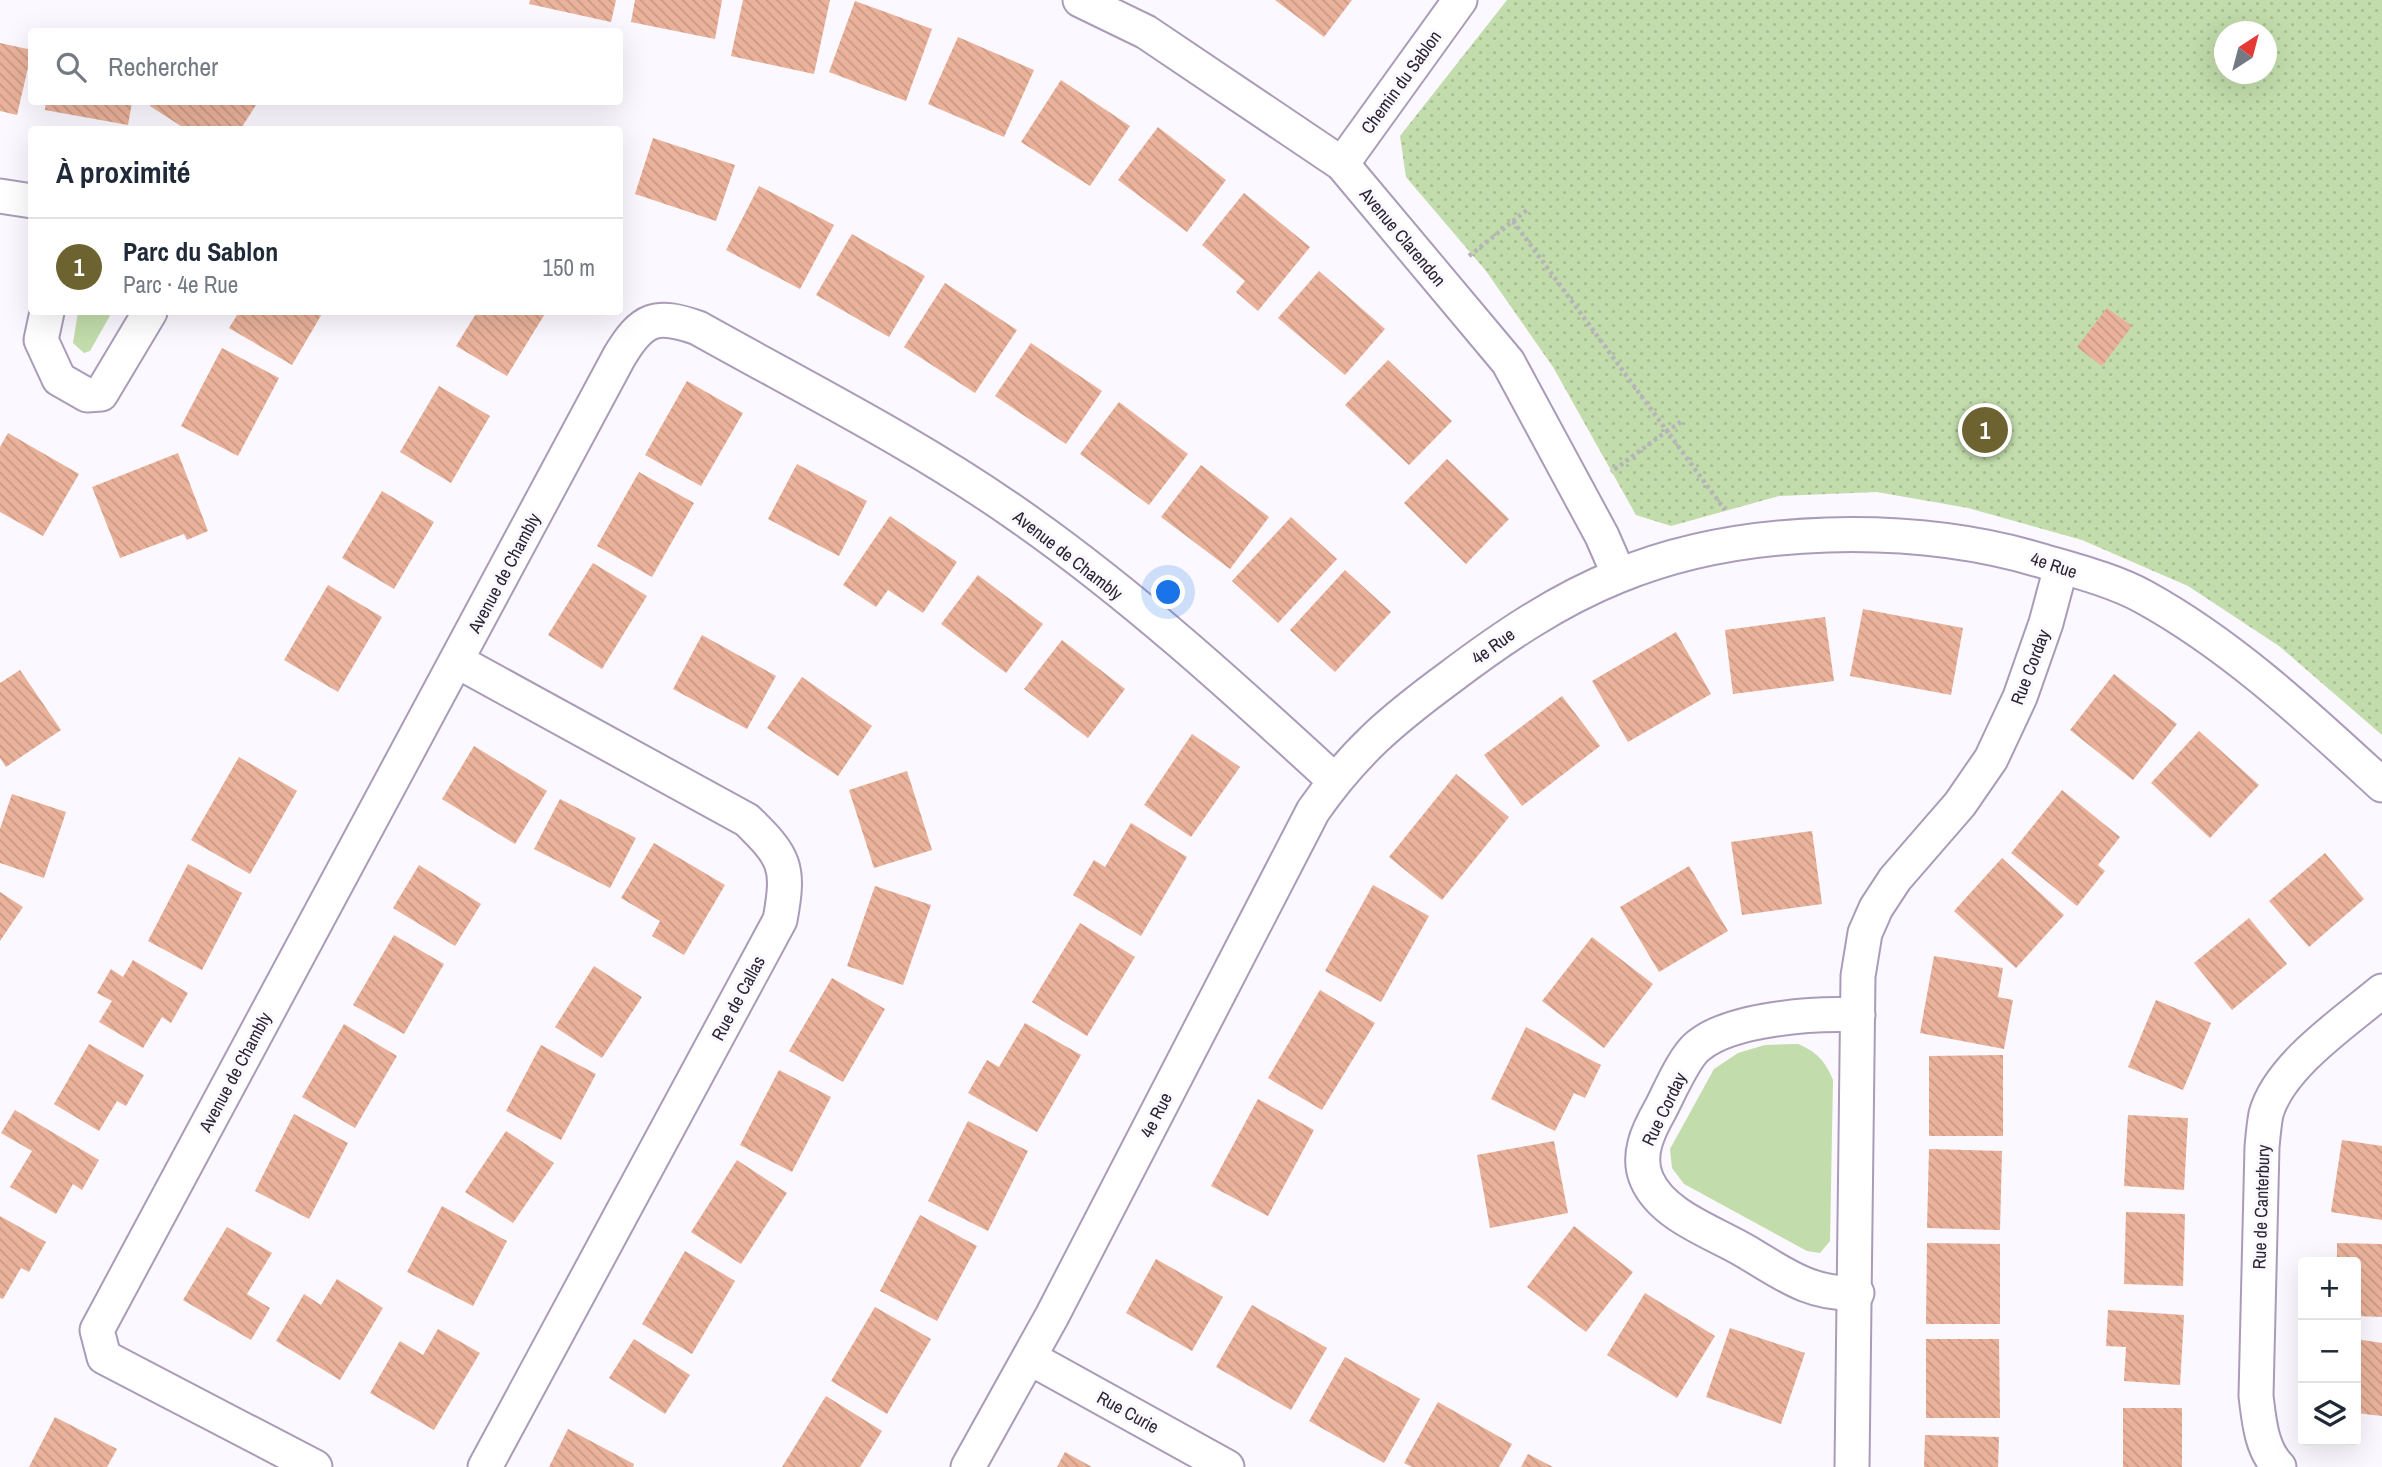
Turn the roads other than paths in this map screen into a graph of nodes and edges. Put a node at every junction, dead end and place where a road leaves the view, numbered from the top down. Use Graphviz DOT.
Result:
graph roads {
  1 [pos="1080,0"];
  2 [pos="1460,0"];
  3 [pos="1342,164"];
  4 [pos="0,196"];
  5 [pos="28,200"];
  6 [pos="46,315"];
  7 [pos="147,315"];
  8 [pos="2061,567"];
  9 [pos="1619,575"];
  10 [pos="457,662"];
  11 [pos="1334,780"];
  12 [pos="2382,785"];
  13 [pos="2382,991"];
  14 [pos="1858,1015"];
  15 [pos="1857,1293"];
  16 [pos="1030,1357"];
  17 [pos="315,1467"];
  18 [pos="485,1467"];
  19 [pos="968,1467"];
  20 [pos="1227,1467"];
  21 [pos="1852,1467"];
  22 [pos="2279,1467"];
  1 -- 3 [label="street, Avenue Clarendon"];
  2 -- 3 [label="street, Chemin du Sablon"];
  3 -- 9 [label="street, Avenue Clarendon"];
  4 -- 5 [label="street"];
  6 -- 7 [label="street"];
  8 -- 9 [label="street, 4e Rue"];
  8 -- 12 [label="street, 4e Rue"];
  8 -- 14 [label="street, Rue Corday"];
  9 -- 11 [label="street, 4e Rue"];
  10 -- 11 [label="street, Avenue de Chambly"];
  10 -- 17 [label="street, Avenue de Chambly"];
  10 -- 18 [label="street, Rue de Callas"];
  11 -- 16 [label="street, 4e Rue"];
  13 -- 22 [label="street, Rue de Canterbury"];
  14 -- 15 [label="street, Rue Corday"];
  14 -- 15 [label="street, Rue Corday"];
  15 -- 21 [label="street, Rue Corday"];
  16 -- 19 [label="street, 4e Rue"];
  16 -- 20 [label="street, Rue Curie"];
}
